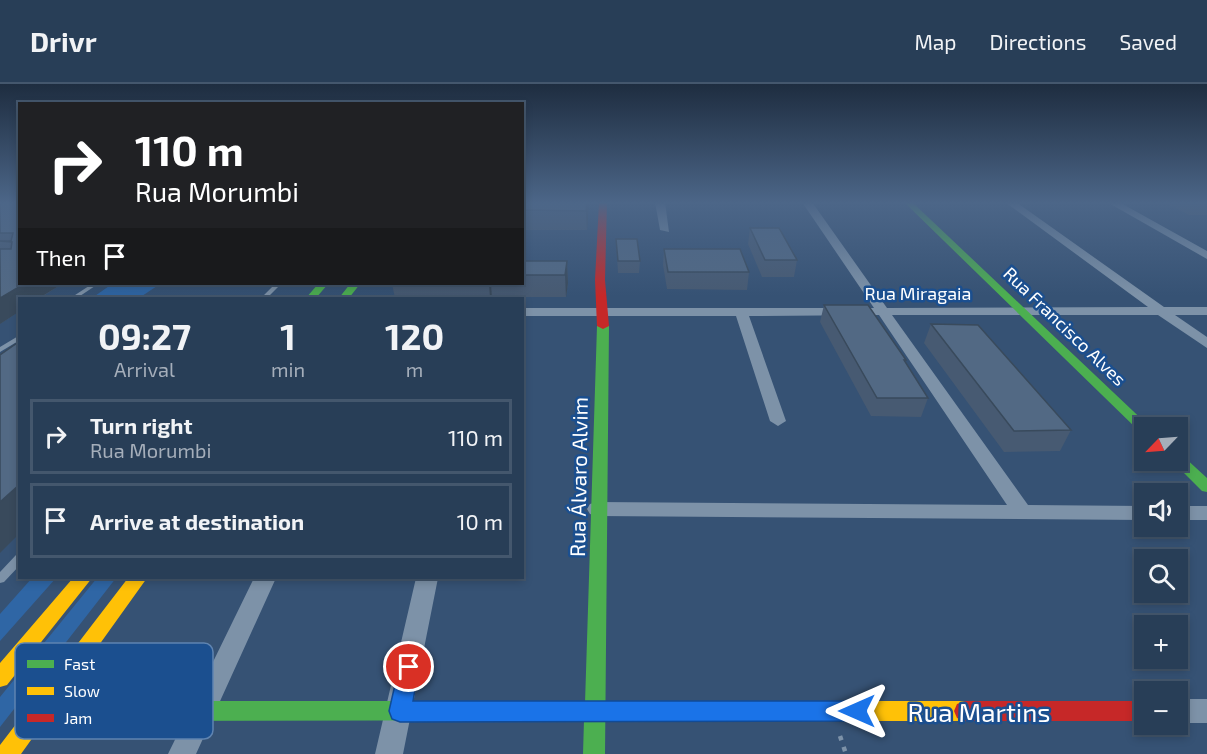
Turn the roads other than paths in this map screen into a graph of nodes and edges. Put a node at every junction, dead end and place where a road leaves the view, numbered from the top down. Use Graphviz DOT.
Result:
graph roads {
  1 [pos="602,233"];
  2 [pos="829,233"];
  3 [pos="941,233"];
  4 [pos="1054,233"];
  5 [pos="1167,233"];
  6 [pos="1207,256"];
  7 [pos="94,285"];
  8 [pos="277,285"];
  9 [pos="322,285"];
  10 [pos="354,285"];
  11 [pos="76,297"];
  12 [pos="265,297"];
  13 [pos="312,297"];
  14 [pos="345,297"];
  15 [pos="1022,310"];
  16 [pos="883,311"];
  17 [pos="1163,311"];
  18 [pos="1207,311"];
  19 [pos="524,312"];
  20 [pos="603,312"];
  21 [pos="741,312"];
  22 [pos="18,338"];
  23 [pos="1207,344"];
  24 [pos="0,351"];
  25 [pos="1134,418"];
  26 [pos="778,421"];
  27 [pos="1188,469"];
  28 [pos="1207,488"];
  29 [pos="597,509"];
  30 [pos="1022,512"];
  31 [pos="1134,513"];
  32 [pos="1188,513"];
  33 [pos="1207,513"];
  34 [pos="18,560"];
  35 [pos="0,579"];
  36 [pos="82,579"];
  37 [pos="137,579"];
  38 [pos="265,579"];
  39 [pos="427,579"];
  40 [pos="29,643"];
  41 [pos="90,643"];
  42 [pos="15,660"];
  43 [pos="0,678"];
  44 [pos="213,692"];
  45 [pos="400,711"];
  46 [pos="594,711"];
  47 [pos="1134,711"];
  48 [pos="1188,711"];
  49 [pos="1207,711"];
  50 [pos="213,712"];
  51 [pos="18,739"];
  52 [pos="190,739"];
  53 [pos="7,754"];
  54 [pos="182,754"];
  55 [pos="389,754"];
  56 [pos="594,754"];
  1 -- 20 [label="street, Rua Álvaro Alvim"];
  2 -- 16 [label="street"];
  3 -- 15 [label="street, Rua Francisco Alves"];
  4 -- 17 [label="street"];
  5 -- 6 [label="street"];
  7 -- 11 [label="lane"];
  8 -- 12 [label="lane"];
  9 -- 13 [label="street"];
  10 -- 14 [label="street"];
  15 -- 16 [label="street, Rua Miragaia"];
  15 -- 17 [label="street, Rua Miragaia"];
  15 -- 25 [label="street, Rua Francisco Alves"];
  16 -- 21 [label="street, Rua Miragaia"];
  16 -- 30 [label="street"];
  17 -- 18 [label="street, Rua Miragaia"];
  17 -- 23 [label="street"];
  19 -- 20 [label="street, Rua Miragaia"];
  20 -- 21 [label="street, Rua Miragaia"];
  20 -- 29 [label="street, Rua Álvaro Alvim"];
  21 -- 26 [label="street"];
  22 -- 24 [label="lane"];
  27 -- 28 [label="street"];
  29 -- 30 [label="street"];
  29 -- 46 [label="street, Rua Álvaro Alvim"];
  30 -- 31 [label="street"];
  32 -- 33 [label="street"];
  34 -- 35 [label="lane"];
  36 -- 40 [label="street"];
  37 -- 41 [label="street"];
  38 -- 44 [label="street"];
  39 -- 45 [label="street"];
  42 -- 43 [label="street"];
  45 -- 46 [label="street, Rua Martins"];
  45 -- 50 [label="street, Rua Martins"];
  45 -- 55 [label="street"];
  46 -- 47 [label="street, Rua Martins"];
  46 -- 56 [label="street, Rua Álvaro Alvim"];
  48 -- 49 [label="street"];
  51 -- 53 [label="street"];
  52 -- 54 [label="street"];
}
